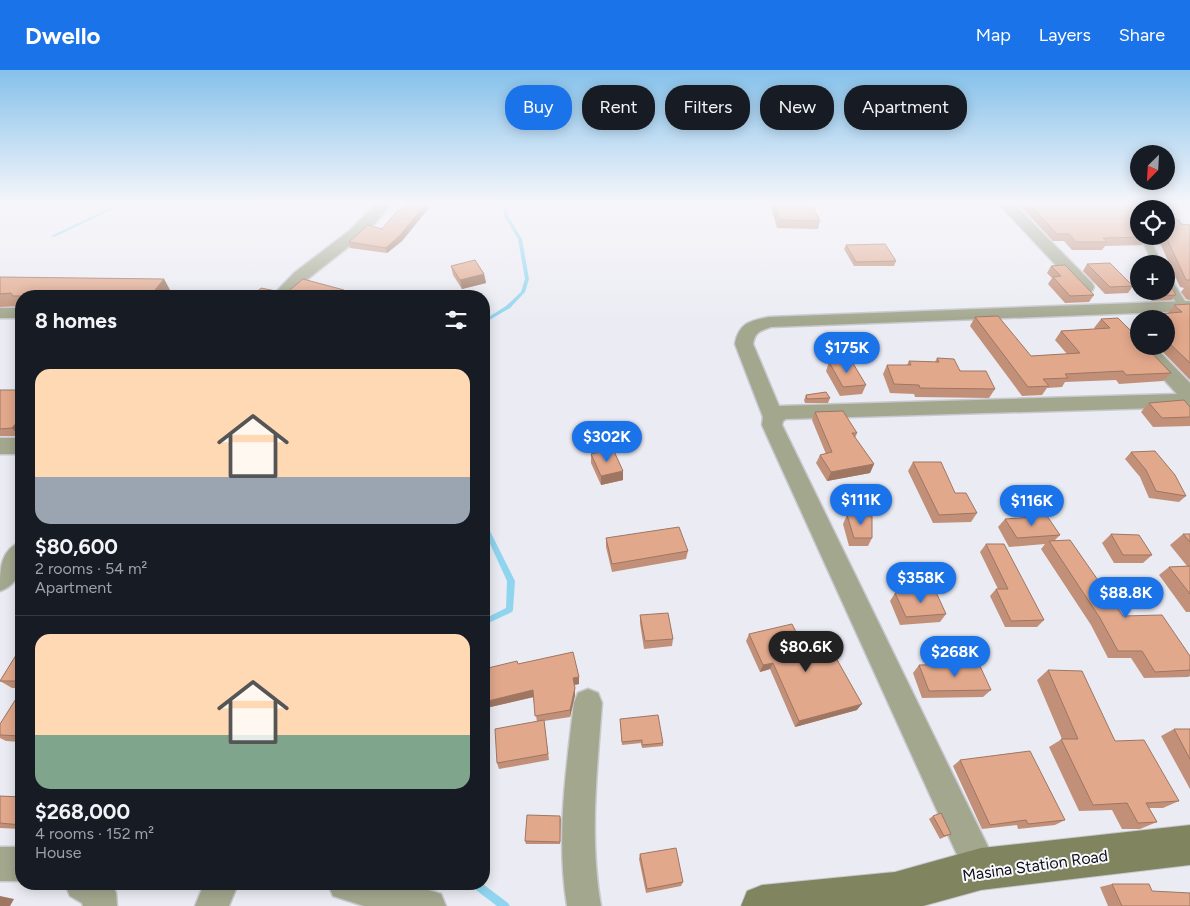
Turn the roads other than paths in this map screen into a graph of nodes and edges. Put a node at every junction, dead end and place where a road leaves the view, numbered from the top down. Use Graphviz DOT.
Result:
graph roads {
  1 [pos="342,243"];
  2 [pos="1043,243"];
  3 [pos="286,290"];
  4 [pos="1175,290"];
  5 [pos="1187,306"];
  6 [pos="1106,309"];
  7 [pos="0,313"];
  8 [pos="15,313"];
  9 [pos="1119,322"];
  10 [pos="1151,355"];
  11 [pos="1190,395"];
  12 [pos="1190,400"];
  13 [pos="773,417"];
  14 [pos="0,446"];
  15 [pos="15,446"];
  16 [pos="15,560"];
  17 [pos="0,580"];
  18 [pos="588,703"];
  19 [pos="1190,845"];
  20 [pos="0,864"];
  21 [pos="15,864"];
  22 [pos="981,869"];
  23 [pos="93,890"];
  24 [pos="219,890"];
  25 [pos="368,890"];
  26 [pos="100,906"];
  27 [pos="212,906"];
  28 [pos="429,906"];
  29 [pos="584,906"];
  30 [pos="762,906"];
  1 -- 3 [label="street"];
  2 -- 6 [label="street"];
  4 -- 5 [label="lane"];
  5 -- 6 [label="street"];
  6 -- 9 [label="street"];
  6 -- 13 [label="street"];
  7 -- 8 [label="street"];
  10 -- 11 [label="street"];
  12 -- 13 [label="street"];
  13 -- 22 [label="street"];
  14 -- 15 [label="street"];
  16 -- 17 [label="street"];
  18 -- 29 [label="street"];
  19 -- 22 [label="street, Masina Station Road"];
  20 -- 21 [label="street"];
  22 -- 30 [label="street, Masina Station Road"];
  23 -- 26 [label="street"];
  24 -- 27 [label="street"];
  25 -- 28 [label="street"];
}
